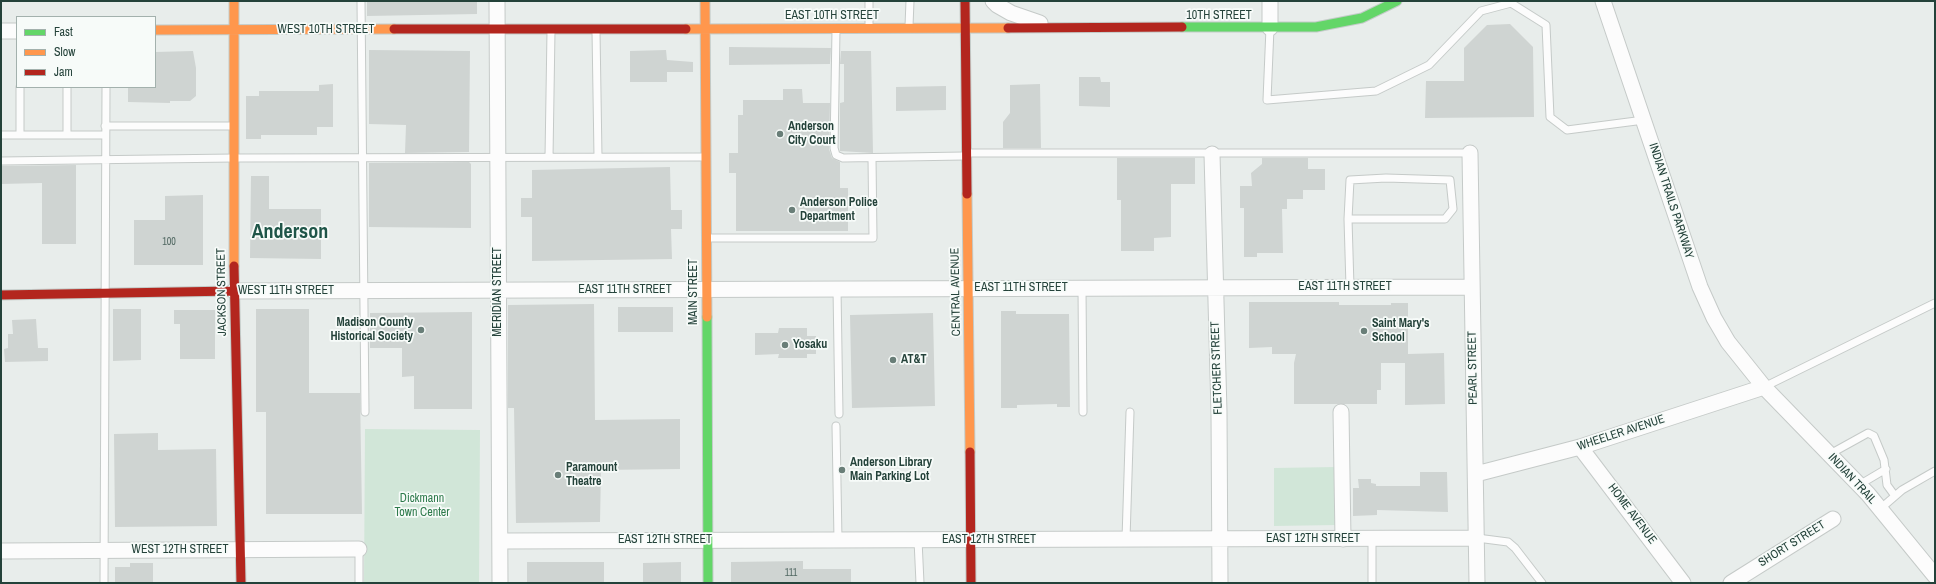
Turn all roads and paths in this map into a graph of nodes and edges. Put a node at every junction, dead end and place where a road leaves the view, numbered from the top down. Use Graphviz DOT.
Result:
graph roads {
  1 [pos="234,1"];
  2 [pos="361,1"];
  3 [pos="497,1"];
  4 [pos="705,1"];
  5 [pos="869,1"];
  6 [pos="910,1"];
  7 [pos="965,1"];
  8 [pos="993,1"];
  9 [pos="1270,1"];
  10 [pos="1397,1"];
  11 [pos="1603,1"];
  12 [pos="965,27"];
  13 [pos="836,28"];
  14 [pos="869,28"];
  15 [pos="909,28"];
  16 [pos="1074,28"];
  17 [pos="1168,28"];
  18 [pos="1270,28"];
  19 [pos="497,29"];
  20 [pos="551,29"];
  21 [pos="596,29"];
  22 [pos="705,29"];
  23 [pos="156,30"];
  24 [pos="234,30"];
  25 [pos="361,30"];
  26 [pos="1,31"];
  27 [pos="16,31"];
  28 [pos="20,88"];
  29 [pos="67,88"];
  30 [pos="106,88"];
  31 [pos="1644,120"];
  32 [pos="105,126"];
  33 [pos="234,126"];
  34 [pos="1,134"];
  35 [pos="20,135"];
  36 [pos="67,135"];
  37 [pos="105,135"];
  38 [pos="1470,153"];
  39 [pos="966,154"];
  40 [pos="1212,154"];
  41 [pos="498,157"];
  42 [pos="549,157"];
  43 [pos="598,157"];
  44 [pos="706,157"];
  45 [pos="234,158"];
  46 [pos="362,158"];
  47 [pos="872,158"];
  48 [pos="105,160"];
  49 [pos="1,161"];
  50 [pos="1348,219"];
  51 [pos="706,238"];
  52 [pos="1350,287"];
  53 [pos="1471,287"];
  54 [pos="968,288"];
  55 [pos="1082,288"];
  56 [pos="1215,288"];
  57 [pos="837,289"];
  58 [pos="498,290"];
  59 [pos="706,290"];
  60 [pos="234,291"];
  61 [pos="362,291"];
  62 [pos="104,293"];
  63 [pos="1,295"];
  64 [pos="1935,303"];
  65 [pos="1764,387"];
  66 [pos="364,412"];
  67 [pos="1083,412"];
  68 [pos="1130,412"];
  69 [pos="1342,412"];
  70 [pos="839,414"];
  71 [pos="836,426"];
  72 [pos="1580,446"];
  73 [pos="1830,454"];
  74 [pos="1886,469"];
  75 [pos="1935,471"];
  76 [pos="1476,474"];
  77 [pos="1858,485"];
  78 [pos="1895,496"];
  79 [pos="1880,509"];
  80 [pos="1833,519"];
  81 [pos="1372,538"];
  82 [pos="1477,538"];
  83 [pos="1126,539"];
  84 [pos="1220,539"];
  85 [pos="1343,539"];
  86 [pos="707,540"];
  87 [pos="838,540"];
  88 [pos="918,540"];
  89 [pos="970,540"];
  90 [pos="500,541"];
  91 [pos="359,549"];
  92 [pos="241,550"];
  93 [pos="1,551"];
  94 [pos="104,551"];
  95 [pos="1935,576"];
  96 [pos="104,583"];
  97 [pos="241,583"];
  98 [pos="359,583"];
  99 [pos="500,583"];
  100 [pos="708,583"];
  101 [pos="920,583"];
  102 [pos="971,583"];
  103 [pos="1220,583"];
  104 [pos="1372,583"];
  105 [pos="1477,583"];
  106 [pos="1542,583"];
  107 [pos="1683,583"];
  108 [pos="1731,583"];
  1 -- 24 [label="street, JACKSON STREET"];
  2 -- 25 [label="lane"];
  3 -- 19 [label="street, MERIDIAN STREET"];
  4 -- 22 [label="street, MAIN STREET"];
  5 -- 14 [label="lane"];
  6 -- 15 [label="lane"];
  7 -- 12 [label="street, CENTRAL AVENUE"];
  8 -- 16 [label="street"];
  9 -- 18 [label="street"];
  10 -- 18 [label="street"];
  11 -- 31 [label="street, INDIAN TRAILS PARKWAY"];
  12 -- 15 [label="street, EAST 10TH STREET"];
  12 -- 16 [label="street, EAST 10TH STREET"];
  12 -- 39 [label="street, CENTRAL AVENUE"];
  13 -- 14 [label="street, EAST 10TH STREET"];
  13 -- 22 [label="street, EAST 10TH STREET"];
  13 -- 47 [label="lane"];
  14 -- 15 [label="street, EAST 10TH STREET"];
  16 -- 17 [label="street, EAST 10TH STREET"];
  17 -- 18 [label="street, 10TH STREET"];
  18 -- 31 [label="lane"];
  19 -- 20 [label="street, EAST 10TH STREET"];
  19 -- 25 [label="street, WEST 10TH STREET"];
  19 -- 41 [label="street, MERIDIAN STREET"];
  20 -- 21 [label="street, EAST 10TH STREET"];
  20 -- 42 [label="lane"];
  21 -- 22 [label="street, EAST 10TH STREET"];
  21 -- 43 [label="lane"];
  22 -- 44 [label="street, MAIN STREET"];
  23 -- 24 [label="street, WEST 10TH STREET"];
  24 -- 25 [label="street, WEST 10TH STREET"];
  24 -- 33 [label="street, JACKSON STREET"];
  25 -- 46 [label="lane"];
  26 -- 27 [label="street"];
  28 -- 35 [label="lane"];
  29 -- 36 [label="lane"];
  30 -- 32 [label="lane"];
  31 -- 65 [label="street, INDIAN TRAILS PARKWAY"];
  32 -- 33 [label="lane"];
  32 -- 37 [label="lane"];
  33 -- 45 [label="street, JACKSON STREET"];
  34 -- 35 [label="lane"];
  35 -- 36 [label="lane"];
  36 -- 37 [label="lane"];
  37 -- 48 [label="lane"];
  38 -- 40 [label="lane"];
  38 -- 53 [label="street, PEARL STREET"];
  39 -- 40 [label="lane"];
  39 -- 47 [label="lane"];
  39 -- 54 [label="street, CENTRAL AVENUE"];
  40 -- 56 [label="street, FLETCHER STREET"];
  41 -- 42 [label="lane"];
  41 -- 46 [label="lane"];
  41 -- 58 [label="street, MERIDIAN STREET"];
  42 -- 43 [label="lane"];
  43 -- 44 [label="lane"];
  44 -- 51 [label="street, MAIN STREET"];
  45 -- 46 [label="lane"];
  45 -- 48 [label="lane"];
  45 -- 60 [label="street, JACKSON STREET"];
  46 -- 61 [label="lane"];
  47 -- 51 [label="lane"];
  48 -- 49 [label="lane"];
  48 -- 62 [label="lane"];
  50 -- 50 [label="lane"];
  50 -- 52 [label="lane"];
  51 -- 59 [label="street, MAIN STREET"];
  52 -- 53 [label="street, EAST 11TH STREET"];
  52 -- 56 [label="street, EAST 11TH STREET"];
  53 -- 76 [label="street, PEARL STREET"];
  54 -- 55 [label="street, EAST 11TH STREET"];
  54 -- 57 [label="street, EAST 11TH STREET"];
  54 -- 89 [label="street, CENTRAL AVENUE"];
  55 -- 56 [label="street, EAST 11TH STREET"];
  55 -- 67 [label="lane"];
  56 -- 84 [label="street, FLETCHER STREET"];
  57 -- 59 [label="street, EAST 11TH STREET"];
  57 -- 70 [label="lane"];
  58 -- 59 [label="street, EAST 11TH STREET"];
  58 -- 61 [label="street, WEST 11TH STREET"];
  58 -- 90 [label="street, MERIDIAN STREET"];
  59 -- 86 [label="street, MAIN STREET"];
  60 -- 61 [label="street, WEST 11TH STREET"];
  60 -- 62 [label="street, WEST 11TH STREET"];
  60 -- 92 [label="street, JACKSON STREET"];
  61 -- 66 [label="lane"];
  62 -- 63 [label="street, WEST 11TH STREET"];
  62 -- 94 [label="lane"];
  64 -- 65 [label="lane"];
  65 -- 72 [label="street, WHEELER AVENUE"];
  65 -- 73 [label="street, INDIAN TRAIL"];
  68 -- 83 [label="lane"];
  69 -- 85 [label="street"];
  71 -- 87 [label="lane"];
  72 -- 76 [label="street, WHEELER AVENUE"];
  72 -- 107 [label="street, HOME AVENUE"];
  73 -- 74 [label="lane"];
  73 -- 77 [label="street, INDIAN TRAIL"];
  74 -- 77 [label="lane"];
  74 -- 78 [label="lane"];
  75 -- 78 [label="lane"];
  76 -- 82 [label="street, PEARL STREET"];
  77 -- 79 [label="street, INDIAN TRAIL"];
  78 -- 79 [label="lane"];
  79 -- 95 [label="street, INDIAN TRAIL"];
  80 -- 108 [label="street, SHORT STREET"];
  81 -- 82 [label="street, EAST 12TH STREET"];
  81 -- 85 [label="street, EAST 12TH STREET"];
  81 -- 104 [label="lane"];
  82 -- 105 [label="street, PEARL STREET"];
  82 -- 106 [label="lane"];
  83 -- 84 [label="street, EAST 12TH STREET"];
  83 -- 89 [label="street, EAST 12TH STREET"];
  84 -- 85 [label="street, EAST 12TH STREET"];
  84 -- 103 [label="street, FLETCHER STREET"];
  86 -- 87 [label="street, EAST 12TH STREET"];
  86 -- 90 [label="street, EAST 12TH STREET"];
  86 -- 100 [label="street, MAIN STREET"];
  87 -- 88 [label="street, EAST 12TH STREET"];
  88 -- 89 [label="street, EAST 12TH STREET"];
  88 -- 101 [label="lane"];
  89 -- 102 [label="street, CENTRAL AVENUE"];
  90 -- 99 [label="street, MERIDIAN STREET"];
  91 -- 92 [label="street, WEST 12TH STREET"];
  91 -- 98 [label="lane"];
  92 -- 94 [label="street, WEST 12TH STREET"];
  92 -- 97 [label="street, JACKSON STREET"];
  93 -- 94 [label="street, WEST 12TH STREET"];
  94 -- 96 [label="lane"];
}
